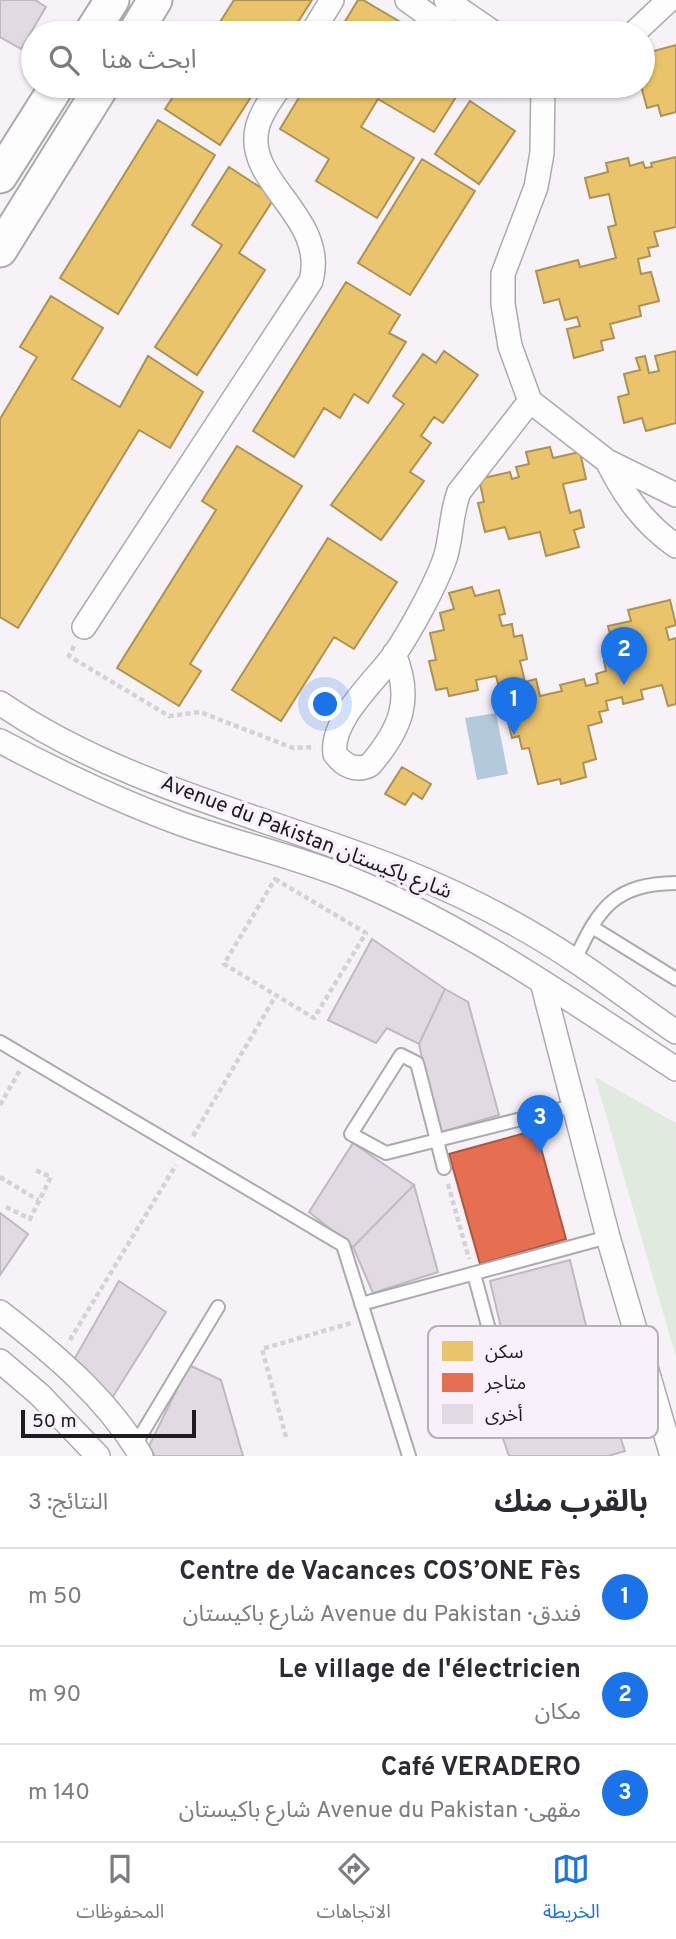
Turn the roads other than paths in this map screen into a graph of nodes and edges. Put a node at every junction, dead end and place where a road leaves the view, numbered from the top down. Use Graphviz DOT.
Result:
graph roads {
  1 [pos="112,0"];
  2 [pos="155,0"];
  3 [pos="332,0"];
  4 [pos="407,0"];
  5 [pos="446,0"];
  6 [pos="669,0"];
  7 [pos="99,21"];
  8 [pos="142,21"];
  9 [pos="319,21"];
  10 [pos="436,21"];
  11 [pos="477,21"];
  12 [pos="647,21"];
  13 [pos="49,98"];
  14 [pos="95,98"];
  15 [pos="273,98"];
  16 [pos="539,98"];
  17 [pos="0,176"];
  18 [pos="0,250"];
  19 [pos="530,401"];
  20 [pos="607,461"];
  21 [pos="676,495"];
  22 [pos="676,546"];
  23 [pos="84,626"];
  24 [pos="394,654"];
  25 [pos="0,703"];
  26 [pos="0,741"];
  27 [pos="676,883"];
  28 [pos="592,927"];
  29 [pos="575,960"];
  30 [pos="676,979"];
  31 [pos="542,982"];
  32 [pos="676,1032"];
  33 [pos="0,1042"];
  34 [pos="676,1069"];
  35 [pos="573,1106"];
  36 [pos="436,1141"];
  37 [pos="444,1168"];
  38 [pos="608,1237"];
  39 [pos="474,1274"];
  40 [pos="361,1304"];
  41 [pos="218,1307"];
  42 [pos="0,1312"];
  43 [pos="488,1326"];
  44 [pos="634,1326"];
  45 [pos="0,1361"];
  46 [pos="658,1408"];
  47 [pos="138,1450"];
  48 [pos="98,1456"];
  49 [pos="409,1456"];
  50 [pos="672,1456"];
  1 -- 7 [label="main road"];
  2 -- 8 [label="main road"];
  3 -- 9 [label="street"];
  4 -- 10 [label="street"];
  5 -- 11 [label="street"];
  6 -- 12 [label="street"];
  13 -- 17 [label="main road"];
  14 -- 18 [label="main road"];
  15 -- 23 [label="street"];
  16 -- 19 [label="street"];
  19 -- 20 [label="street"];
  19 -- 24 [label="street"];
  20 -- 21 [label="street"];
  20 -- 22 [label="street"];
  24 -- 24 [label="street"];
  25 -- 29 [label="street, Avenue du Pakistan شارع باكيستان"];
  26 -- 31 [label="street, Avenue du Pakistan شارع باكيستان"];
  27 -- 28 [label="lane"];
  28 -- 29 [label="lane"];
  28 -- 30 [label="lane"];
  29 -- 32 [label="street, Avenue du Pakistan شارع باكيستان"];
  31 -- 34 [label="street, Avenue du Pakistan شارع باكيستان"];
  31 -- 35 [label="street"];
  33 -- 40 [label="lane"];
  35 -- 36 [label="lane"];
  35 -- 38 [label="street"];
  36 -- 36 [label="lane"];
  36 -- 37 [label="lane"];
  38 -- 39 [label="lane"];
  38 -- 44 [label="street"];
  39 -- 40 [label="lane"];
  39 -- 43 [label="lane"];
  40 -- 49 [label="lane"];
  41 -- 47 [label="lane"];
  42 -- 47 [label="street"];
  45 -- 48 [label="street"];
  46 -- 50 [label="street"];
}
